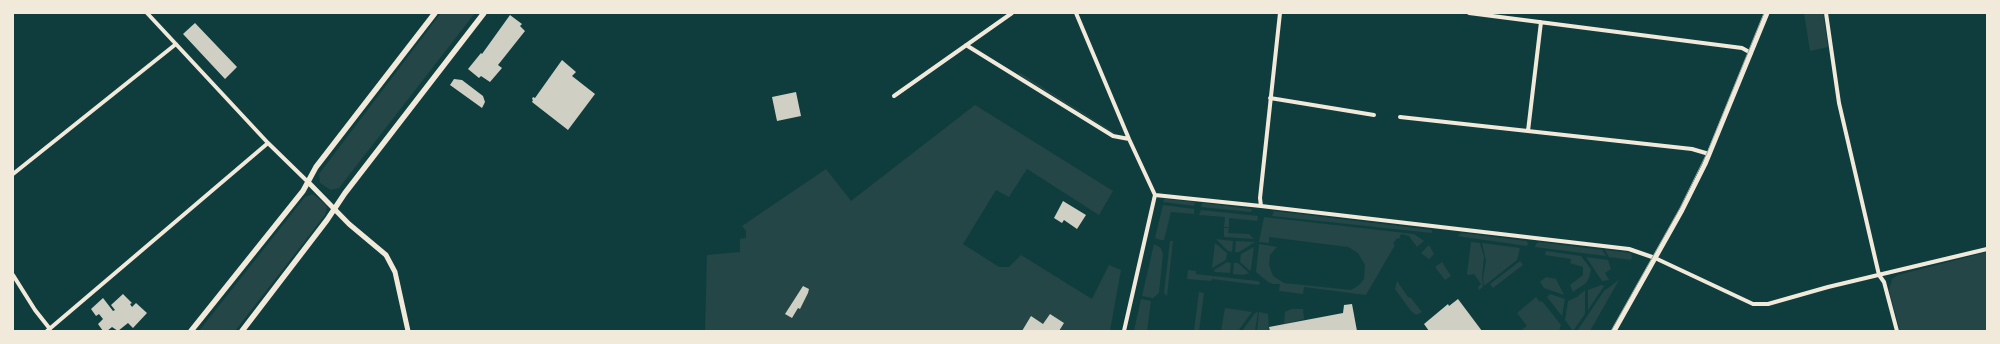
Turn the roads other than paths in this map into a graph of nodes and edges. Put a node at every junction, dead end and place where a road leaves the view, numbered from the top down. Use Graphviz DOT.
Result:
graph roads {
  1 [pos="147,13"];
  2 [pos="434,13"];
  3 [pos="484,13"];
  4 [pos="1012,13"];
  5 [pos="1076,13"];
  6 [pos="1280,13"];
  7 [pos="1469,13"];
  8 [pos="1767,13"];
  9 [pos="1826,13"];
  10 [pos="1541,22"];
  11 [pos="176,44"];
  12 [pos="966,45"];
  13 [pos="1751,53"];
  14 [pos="894,96"];
  15 [pos="1270,98"];
  16 [pos="1374,115"];
  17 [pos="1400,117"];
  18 [pos="1528,131"];
  19 [pos="1129,139"];
  20 [pos="268,143"];
  21 [pos="1709,154"];
  22 [pos="13,174"];
  23 [pos="308,182"];
  24 [pos="1156,195"];
  25 [pos="1261,206"];
  26 [pos="335,209"];
  27 [pos="1987,249"];
  28 [pos="1655,258"];
  29 [pos="13,275"];
  30 [pos="1879,275"];
  31 [pos="48,330"];
  32 [pos="191,331"];
  33 [pos="242,331"];
  34 [pos="408,331"];
  35 [pos="1124,331"];
  36 [pos="1614,331"];
  37 [pos="1897,331"];
  1 -- 11 [label="street"];
  2 -- 23 [label="main road"];
  3 -- 26 [label="main road"];
  4 -- 12 [label="street"];
  5 -- 19 [label="street"];
  6 -- 15 [label="street"];
  7 -- 10 [label="street"];
  8 -- 13 [label="street"];
  9 -- 30 [label="street"];
  10 -- 13 [label="street"];
  10 -- 18 [label="street"];
  11 -- 20 [label="street"];
  11 -- 22 [label="street"];
  12 -- 14 [label="street"];
  12 -- 19 [label="street"];
  13 -- 21 [label="street"];
  15 -- 16 [label="street"];
  15 -- 25 [label="street"];
  17 -- 18 [label="street"];
  18 -- 21 [label="street"];
  19 -- 24 [label="street"];
  20 -- 23 [label="street"];
  20 -- 31 [label="street"];
  21 -- 28 [label="street"];
  23 -- 26 [label="street"];
  23 -- 32 [label="main road"];
  24 -- 25 [label="street"];
  24 -- 35 [label="street"];
  25 -- 28 [label="street"];
  26 -- 33 [label="main road"];
  26 -- 34 [label="street"];
  27 -- 30 [label="street"];
  28 -- 30 [label="street"];
  28 -- 36 [label="street"];
  29 -- 31 [label="street"];
  30 -- 37 [label="street"];
}
